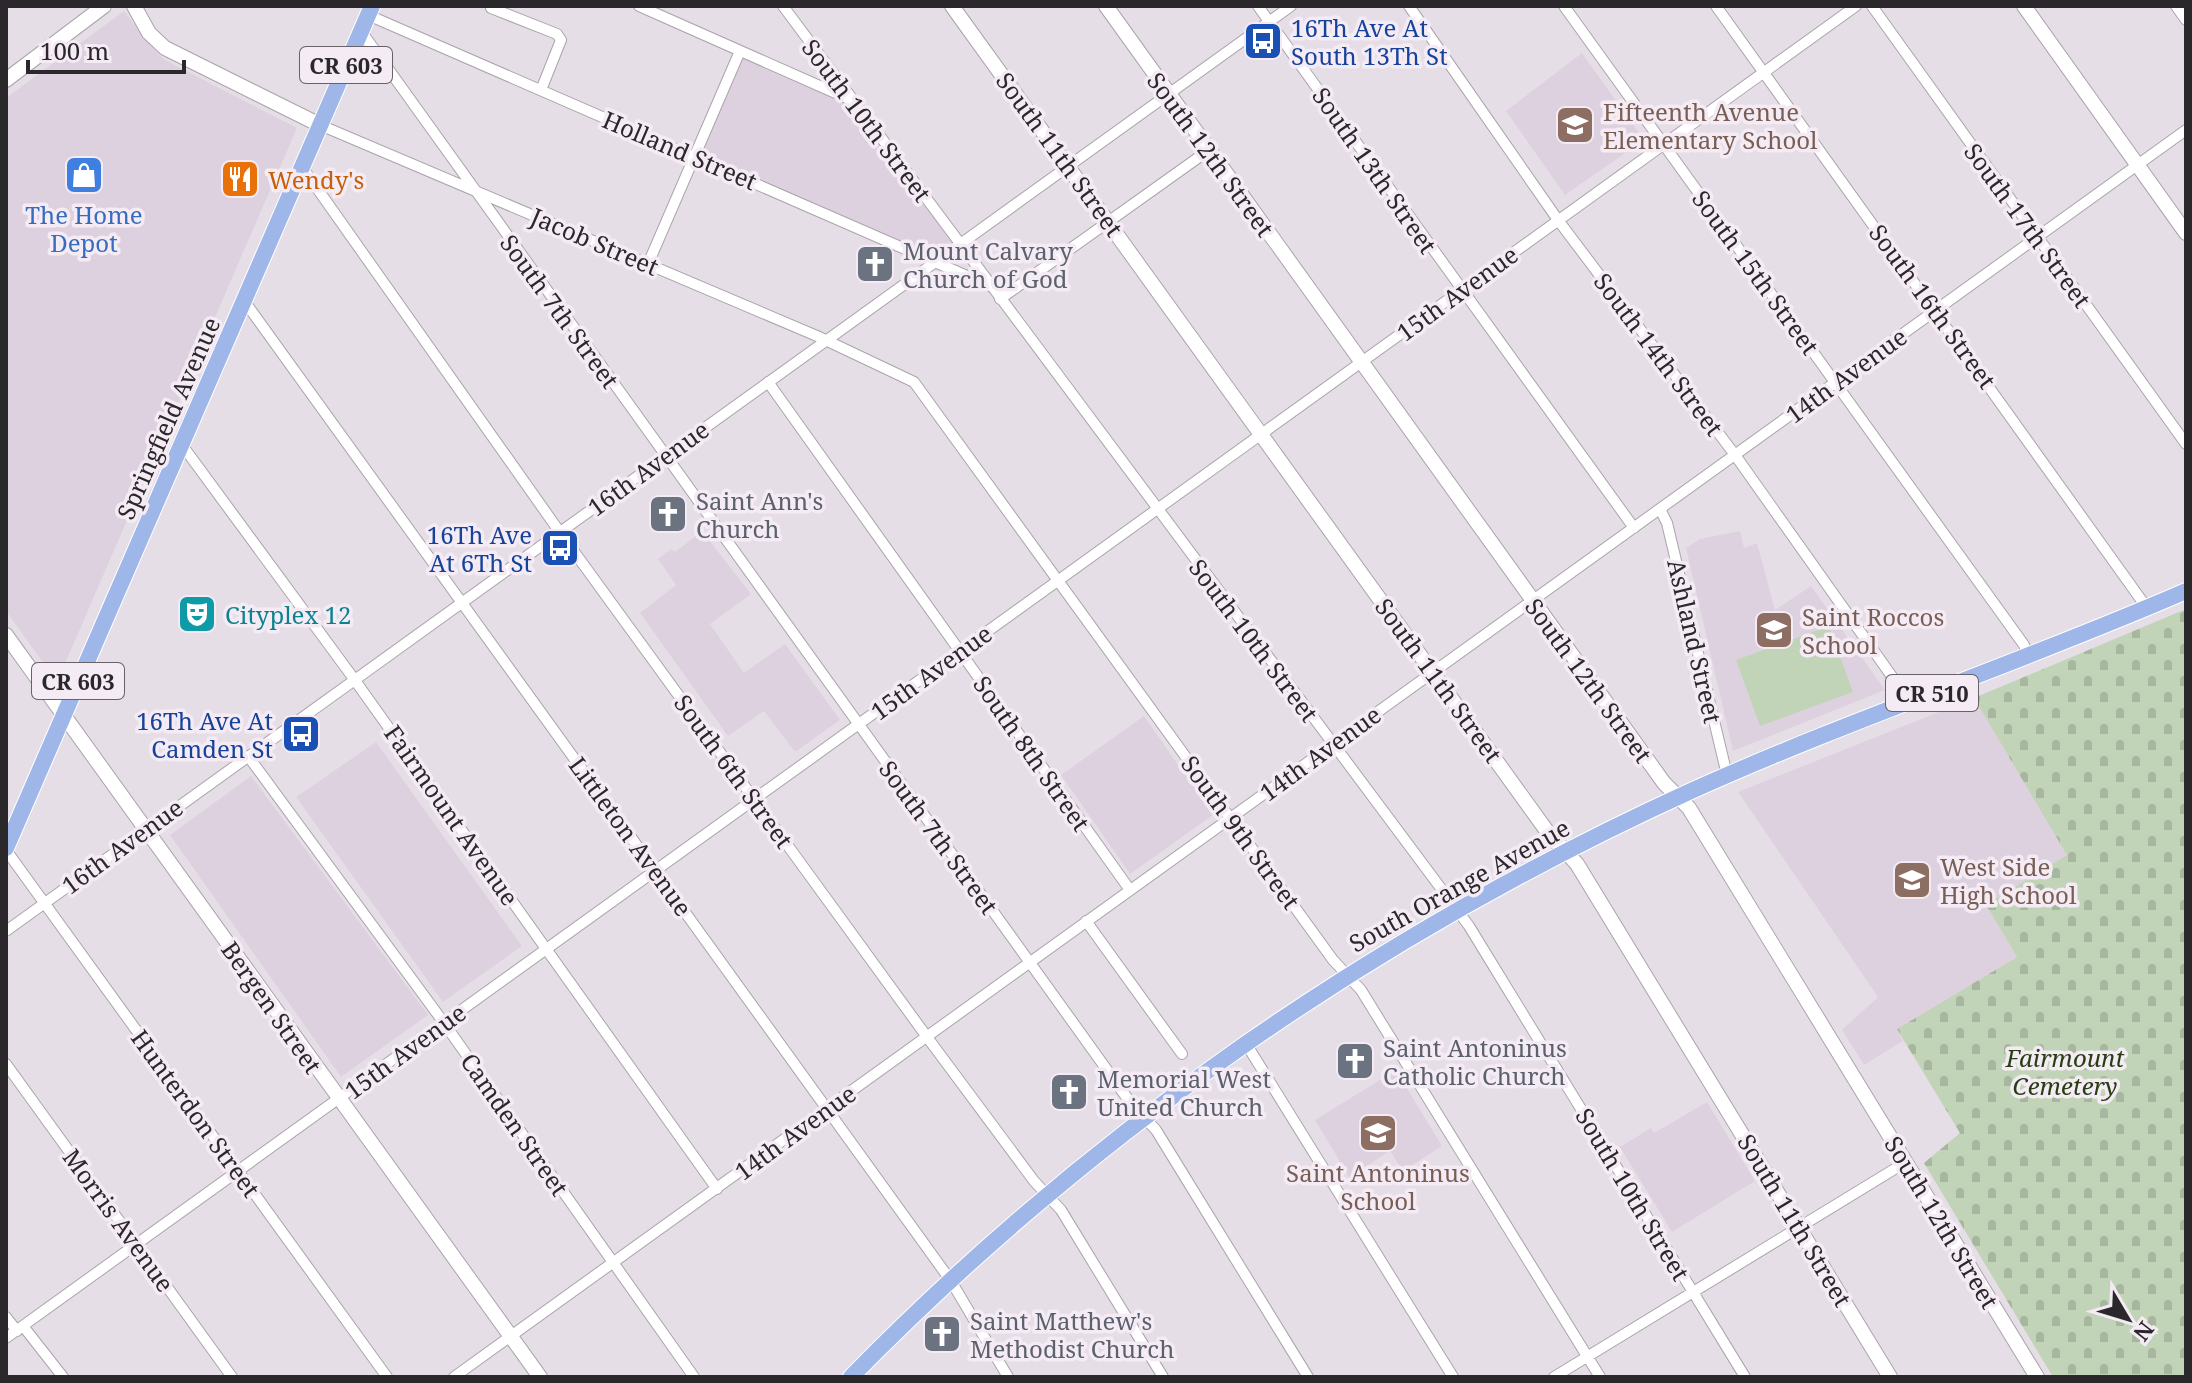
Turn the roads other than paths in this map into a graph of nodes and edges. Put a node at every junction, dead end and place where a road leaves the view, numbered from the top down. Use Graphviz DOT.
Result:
graph roads {
  1 [pos="104,6"];
  2 [pos="134,6"];
  3 [pos="639,6"];
  4 [pos="783,6"];
  5 [pos="952,6"];
  6 [pos="1106,6"];
  7 [pos="1258,6"];
  8 [pos="1291,6"];
  9 [pos="1409,6"];
  10 [pos="1564,6"];
  11 [pos="1716,6"];
  12 [pos="1856,6"];
  13 [pos="1872,6"];
  14 [pos="2024,6"];
  15 [pos="2176,6"];
  16 [pos="491,8"];
  17 [pos="370,10"];
  18 [pos="2186,20"];
  19 [pos="1270,22"];
  20 [pos="361,31"];
  21 [pos="740,51"];
  22 [pos="1764,72"];
  23 [pos="6,80"];
  24 [pos="541,90"];
  25 [pos="1169,95"];
  26 [pos="853,100"];
  27 [pos="320,125"];
  28 [pos="2186,130"];
  29 [pos="1663,145"];
  30 [pos="1209,150"];
  31 [pos="695,156"];
  32 [pos="2137,165"];
  33 [pos="1069,166"];
  34 [pos="302,167"];
  35 [pos="471,189"];
  36 [pos="1558,220"];
  37 [pos="1108,221"];
  38 [pos="2186,233"];
  39 [pos="2037,238"];
  40 [pos="960,245"];
  41 [pos="937,261"];
  42 [pos="648,264"];
  43 [pos="991,287"];
  44 [pos="1461,291"];
  45 [pos="1000,299"];
  46 [pos="245,302"];
  47 [pos="1936,310"];
  48 [pos="826,340"];
  49 [pos="1361,362"];
  50 [pos="768,382"];
  51 [pos="1836,383"];
  52 [pos="1263,433"];
  53 [pos="2186,444"];
  54 [pos="182,445"];
  55 [pos="1735,455"];
  56 [pos="664,456"];
  57 [pos="1157,509"];
  58 [pos="1660,509"];
  59 [pos="1634,528"];
  60 [pos="559,531"];
  61 [pos="1059,580"];
  62 [pos="2186,591"];
  63 [pos="463,601"];
  64 [pos="1532,601"];
  65 [pos="2147,608"];
  66 [pos="6,635"];
  67 [pos="960,652"];
  68 [pos="2029,658"];
  69 [pos="1433,672"];
  70 [pos="354,679"];
  71 [pos="1910,702"];
  72 [pos="63,715"];
  73 [pos="858,725"];
  74 [pos="1332,745"];
  75 [pos="248,756"];
  76 [pos="1727,775"];
  77 [pos="1679,797"];
  78 [pos="754,800"];
  79 [pos="1230,818"];
  80 [pos="145,829"];
  81 [pos="6,849"];
  82 [pos="1565,850"];
  83 [pos="656,871"];
  84 [pos="1130,890"];
  85 [pos="43,903"];
  86 [pos="1456,910"];
  87 [pos="1086,921"];
  88 [pos="6,931"];
  89 [pos="547,949"];
  90 [pos="1029,962"];
  91 [pos="1348,975"];
  92 [pos="444,1023"];
  93 [pos="927,1037"];
  94 [pos="1245,1042"];
  95 [pos="1182,1054"];
  96 [pos="6,1064"];
  97 [pos="338,1100"];
  98 [pos="826,1109"];
  99 [pos="1143,1116"];
  100 [pos="1906,1162"];
  101 [pos="238,1172"];
  102 [pos="717,1189"];
  103 [pos="1048,1195"];
  104 [pos="1799,1228"];
  105 [pos="136,1244"];
  106 [pos="614,1263"];
  107 [pos="951,1281"];
  108 [pos="1693,1293"];
  109 [pos="6,1317"];
  110 [pos="20,1328"];
  111 [pos="511,1337"];
  112 [pos="6,1338"];
  113 [pos="1588,1356"];
  114 [pos="63,1377"];
  115 [pos="232,1377"];
  116 [pos="387,1377"];
  117 [pos="454,1377"];
  118 [pos="540,1377"];
  119 [pos="694,1377"];
  120 [pos="851,1377"];
  121 [pos="1008,1377"];
  122 [pos="1163,1377"];
  123 [pos="1308,1377"];
  124 [pos="1453,1377"];
  125 [pos="1554,1377"];
  126 [pos="1600,1377"];
  127 [pos="1745,1377"];
  128 [pos="1890,1377"];
  129 [pos="2037,1377"];
  1 -- 23 [label="street"];
  2 -- 27 [label="street"];
  3 -- 21 [label="street"];
  4 -- 26 [label="street, South 10th Street"];
  5 -- 33 [label="street, South 11th Street"];
  6 -- 25 [label="street, South 12th Street"];
  7 -- 19 [label="street, South 13th Street"];
  8 -- 19 [label="street, 16th Avenue"];
  9 -- 36 [label="street, South 14th Street"];
  10 -- 29 [label="street, South 15th Street"];
  11 -- 22 [label="street, South 16th Street"];
  12 -- 22 [label="street, 15th Avenue"];
  13 -- 39 [label="street, South 17th Street"];
  14 -- 32 [label="street"];
  15 -- 18 [label="street"];
  16 -- 24 [label="street"];
  17 -- 20 [label="main road, Springfield Avenue / CR 603"];
  17 -- 24 [label="street, Holland Street"];
  19 -- 25 [label="street, 16th Avenue"];
  19 -- 44 [label="street, South 13th Street"];
  20 -- 27 [label="main road, Springfield Avenue / CR 603"];
  20 -- 35 [label="street, South 7th Street"];
  21 -- 26 [label="street"];
  21 -- 31 [label="street"];
  22 -- 29 [label="street, 15th Avenue"];
  22 -- 47 [label="street, South 16th Street"];
  24 -- 31 [label="street, Holland Street"];
  25 -- 30 [label="street, South 12th Street"];
  25 -- 33 [label="street, 16th Avenue"];
  26 -- 40 [label="street, South 10th Street"];
  27 -- 34 [label="main road, Springfield Avenue / CR 603"];
  27 -- 35 [label="street, Jacob Street"];
  28 -- 32 [label="street, 14th Avenue"];
  29 -- 36 [label="street, 15th Avenue"];
  29 -- 51 [label="street, South 15th Street"];
  30 -- 37 [label="street"];
  30 -- 49 [label="street, South 12th Street"];
  31 -- 41 [label="street, Holland Street"];
  31 -- 42 [label="street"];
  32 -- 38 [label="street"];
  32 -- 39 [label="street, 14th Avenue"];
  33 -- 37 [label="street, South 11th Street"];
  33 -- 40 [label="street, 16th Avenue"];
  34 -- 46 [label="main road, Springfield Avenue / CR 603"];
  34 -- 60 [label="street, South 6th Street"];
  35 -- 42 [label="street, Jacob Street"];
  35 -- 56 [label="street, South 7th Street"];
  36 -- 44 [label="street, 15th Avenue"];
  36 -- 55 [label="street, South 14th Street"];
  37 -- 45 [label="street"];
  37 -- 52 [label="street, South 11th Street"];
  39 -- 47 [label="street, 14th Avenue"];
  39 -- 53 [label="street, South 17th Street"];
  40 -- 41 [label="street, 16th Avenue"];
  40 -- 43 [label="street, South 10th Street"];
  41 -- 43 [label="street, Holland Street"];
  41 -- 48 [label="street, 16th Avenue"];
  42 -- 48 [label="street, Jacob Street"];
  43 -- 45 [label="street, South 10th Street"];
  44 -- 49 [label="street, 15th Avenue"];
  44 -- 59 [label="street, South 13th Street"];
  45 -- 57 [label="street, South 10th Street"];
  46 -- 54 [label="main road, Springfield Avenue / CR 603"];
  46 -- 63 [label="street, Littleton Avenue"];
  47 -- 51 [label="street, 14th Avenue"];
  47 -- 65 [label="street, South 16th Street"];
  48 -- 50 [label="street, 16th Avenue"];
  48 -- 61 [label="street, South 9th Street"];
  49 -- 52 [label="street, 15th Avenue"];
  49 -- 64 [label="street, South 12th Street"];
  50 -- 56 [label="street, 16th Avenue"];
  50 -- 67 [label="street, South 8th Street"];
  51 -- 55 [label="street, 14th Avenue"];
  51 -- 68 [label="street, South 15th Street"];
  52 -- 57 [label="street, 15th Avenue"];
  52 -- 69 [label="street, South 11th Street"];
  54 -- 70 [label="street, Fairmount Avenue"];
  54 -- 72 [label="main road, Springfield Avenue / CR 603"];
  55 -- 58 [label="street, 14th Avenue"];
  55 -- 71 [label="street, South 14th Street"];
  56 -- 60 [label="street, 16th Avenue"];
  56 -- 73 [label="street, South 7th Street"];
  57 -- 61 [label="street, 15th Avenue"];
  57 -- 74 [label="street, South 10th Street"];
  58 -- 59 [label="street, 14th Avenue"];
  58 -- 76 [label="street, Ashland Street"];
  59 -- 64 [label="street, 14th Avenue"];
  60 -- 63 [label="street, 16th Avenue"];
  60 -- 78 [label="street, South 6th Street"];
  61 -- 67 [label="street, 15th Avenue"];
  61 -- 79 [label="street, South 9th Street"];
  62 -- 65 [label="main road, South Orange Avenue / CR 510"];
  63 -- 70 [label="street, 16th Avenue"];
  63 -- 83 [label="street, Littleton Avenue"];
  64 -- 69 [label="street, 14th Avenue"];
  64 -- 77 [label="street, South 12th Street"];
  65 -- 68 [label="main road, South Orange Avenue / CR 510"];
  66 -- 72 [label="street, Bergen Street"];
  67 -- 73 [label="street, 15th Avenue"];
  67 -- 84 [label="street, South 8th Street"];
  68 -- 71 [label="main road, South Orange Avenue / CR 510"];
  69 -- 74 [label="street, 14th Avenue"];
  69 -- 82 [label="street, South 11th Street"];
  70 -- 75 [label="street, 16th Avenue"];
  70 -- 89 [label="street, Fairmount Avenue"];
  71 -- 76 [label="main road, South Orange Avenue / CR 510"];
  72 -- 80 [label="street, Bergen Street"];
  72 -- 81 [label="main road, Springfield Avenue / CR 603"];
  73 -- 78 [label="street, 15th Avenue"];
  73 -- 90 [label="street, South 7th Street"];
  74 -- 79 [label="street, 14th Avenue"];
  74 -- 86 [label="street, South 10th Street"];
  75 -- 80 [label="street, 16th Avenue"];
  75 -- 92 [label="street, Camden Street"];
  76 -- 77 [label="main road, South Orange Avenue / CR 510"];
  77 -- 82 [label="main road, South Orange Avenue / CR 510"];
  77 -- 100 [label="street, South 12th Street"];
  78 -- 83 [label="street, 15th Avenue"];
  78 -- 93 [label="street, South 6th Street"];
  79 -- 84 [label="street, 14th Avenue"];
  79 -- 91 [label="street, South 9th Street"];
  80 -- 85 [label="street, 16th Avenue"];
  80 -- 97 [label="street, Bergen Street"];
  81 -- 85 [label="street, Hunterdon Street"];
  82 -- 86 [label="main road, South Orange Avenue / CR 510"];
  82 -- 104 [label="street, South 11th Street"];
  83 -- 89 [label="street, 15th Avenue"];
  83 -- 98 [label="street, Littleton Avenue"];
  84 -- 87 [label="street, 14th Avenue"];
  85 -- 88 [label="street, 16th Avenue"];
  85 -- 101 [label="street, Hunterdon Street"];
  86 -- 91 [label="main road, South Orange Avenue / CR 510"];
  86 -- 108 [label="street, South 10th Street"];
  87 -- 90 [label="street, 14th Avenue"];
  87 -- 95 [label="street"];
  89 -- 92 [label="street, 15th Avenue"];
  89 -- 102 [label="street, Fairmount Avenue"];
  90 -- 93 [label="street, 14th Avenue"];
  90 -- 99 [label="street, South 7th Street"];
  91 -- 94 [label="main road, South Orange Avenue / CR 510"];
  91 -- 113 [label="street, South 9th Street"];
  92 -- 97 [label="street, 15th Avenue"];
  92 -- 106 [label="street, Camden Street"];
  93 -- 98 [label="street, 14th Avenue"];
  93 -- 103 [label="street, South 6th Street"];
  94 -- 99 [label="main road, South Orange Avenue / CR 510"];
  94 -- 124 [label="street"];
  96 -- 105 [label="street, Morris Avenue"];
  97 -- 101 [label="street, 15th Avenue"];
  97 -- 111 [label="street, Bergen Street"];
  98 -- 102 [label="street, 14th Avenue"];
  98 -- 107 [label="street, Littleton Avenue"];
  99 -- 103 [label="main road, South Orange Avenue / CR 510"];
  99 -- 123 [label="street, South 7th Street"];
  100 -- 104 [label="street"];
  100 -- 129 [label="street, South 12th Street"];
  101 -- 105 [label="street, 15th Avenue"];
  101 -- 116 [label="street, Hunterdon Street"];
  102 -- 106 [label="street, 14th Avenue"];
  103 -- 107 [label="main road, South Orange Avenue / CR 510"];
  103 -- 122 [label="street, South 6th Street"];
  104 -- 108 [label="street"];
  104 -- 128 [label="street, South 11th Street"];
  105 -- 110 [label="street, 15th Avenue"];
  105 -- 115 [label="street, Morris Avenue"];
  106 -- 111 [label="street, 14th Avenue"];
  106 -- 119 [label="street, Camden Street"];
  107 -- 120 [label="main road, South Orange Avenue / CR 510"];
  107 -- 121 [label="street, Littleton Avenue"];
  108 -- 113 [label="street"];
  108 -- 127 [label="street, South 10th Street"];
  109 -- 110 [label="street"];
  110 -- 112 [label="street, 15th Avenue"];
  110 -- 114 [label="street"];
  111 -- 117 [label="street, 14th Avenue"];
  111 -- 118 [label="street, Bergen Street"];
  113 -- 125 [label="street"];
  113 -- 126 [label="street, South 9th Street"];
}
